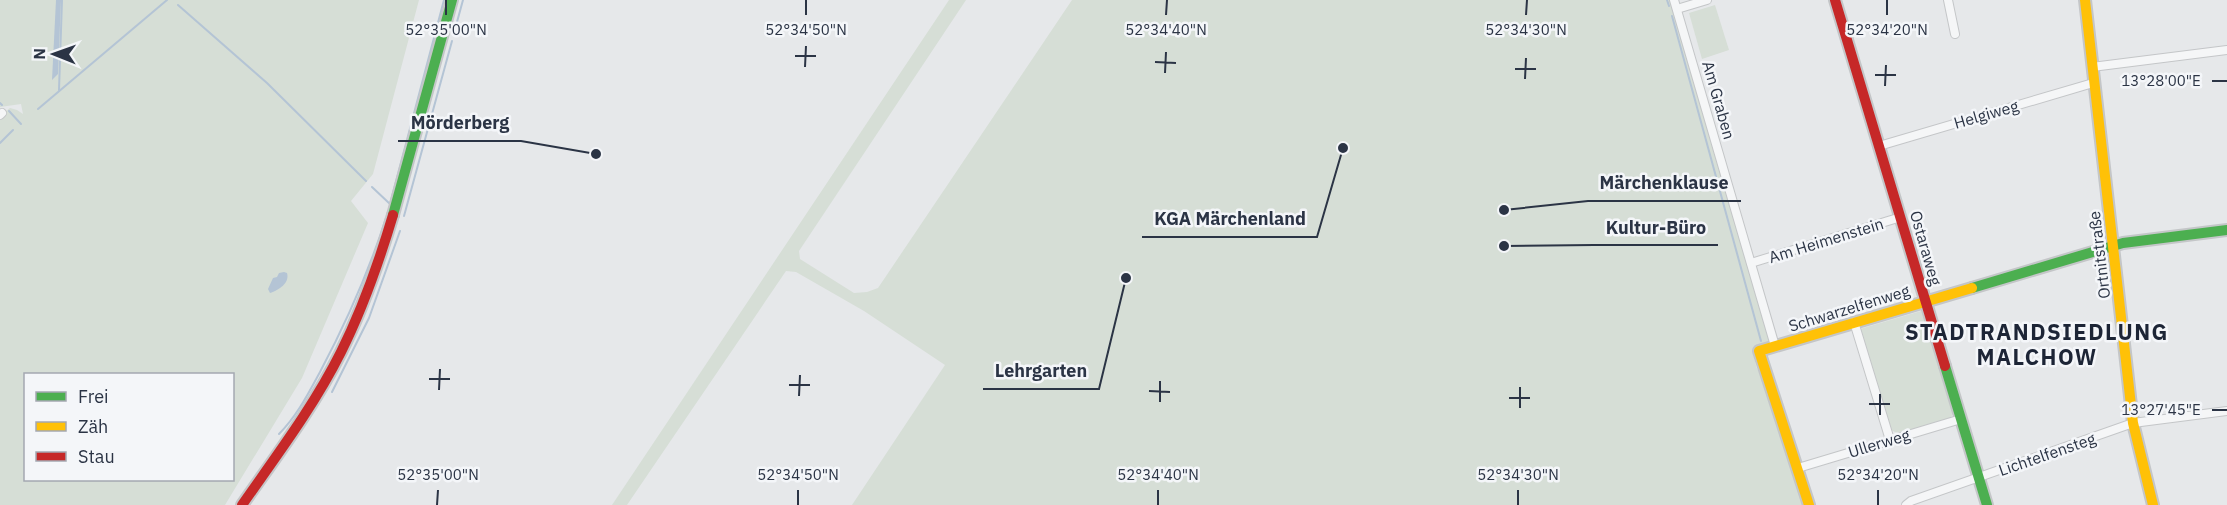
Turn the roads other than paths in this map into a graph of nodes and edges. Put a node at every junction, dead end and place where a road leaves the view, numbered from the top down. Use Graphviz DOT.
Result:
graph roads {
  1 [pos="452,0"];
  2 [pos="1674,0"];
  3 [pos="1707,0"];
  4 [pos="1835,0"];
  5 [pos="1948,0"];
  6 [pos="2085,0"];
  7 [pos="1677,9"];
  8 [pos="1955,34"];
  9 [pos="2227,50"];
  10 [pos="2092,67"];
  11 [pos="2093,83"];
  12 [pos="1879,146"];
  13 [pos="1901,217"];
  14 [pos="2227,230"];
  15 [pos="2113,246"];
  16 [pos="1751,263"];
  17 [pos="1926,301"];
  18 [pos="1854,322"];
  19 [pos="1775,346"];
  20 [pos="2227,411"];
  21 [pos="1960,419"];
  22 [pos="2133,423"];
  23 [pos="1890,440"];
  24 [pos="1797,468"];
  25 [pos="1979,478"];
  26 [pos="242,505"];
  27 [pos="1809,505"];
  28 [pos="1906,505"];
  29 [pos="1987,505"];
  30 [pos="2153,505"];
  1 -- 26 [label="street"];
  2 -- 7 [label="street, Am Graben"];
  3 -- 7 [label="street"];
  4 -- 12 [label="street, Ostaraweg"];
  5 -- 8 [label="street"];
  6 -- 10 [label="street, Ortnitstraße"];
  7 -- 16 [label="street, Am Graben"];
  9 -- 10 [label="street"];
  10 -- 11 [label="street, Ortnitstraße"];
  11 -- 12 [label="street, Helgiweg"];
  11 -- 15 [label="street, Ortnitstraße"];
  12 -- 13 [label="street, Ostaraweg"];
  13 -- 16 [label="street, Am Heimenstein"];
  13 -- 17 [label="street, Ostaraweg"];
  14 -- 15 [label="street, Schwarzelfenweg"];
  15 -- 17 [label="street, Schwarzelfenweg"];
  15 -- 22 [label="street, Ortnitstraße"];
  16 -- 19 [label="street, Am Graben"];
  17 -- 18 [label="street, Schwarzelfenweg"];
  17 -- 21 [label="street, Ostaraweg"];
  18 -- 19 [label="street, Schwarzelfenweg"];
  18 -- 23 [label="street"];
  19 -- 24 [label="street, Schwarzelfenweg"];
  20 -- 22 [label="street, Lichtelfensteg"];
  21 -- 23 [label="street, Ullerweg"];
  21 -- 25 [label="street, Ostaraweg"];
  22 -- 25 [label="street, Lichtelfensteg"];
  22 -- 30 [label="street, Ortnitstraße"];
  23 -- 24 [label="street, Ullerweg"];
  24 -- 27 [label="street"];
  25 -- 28 [label="street, Lichtelfensteg"];
  25 -- 29 [label="street, Ostaraweg"];
}
